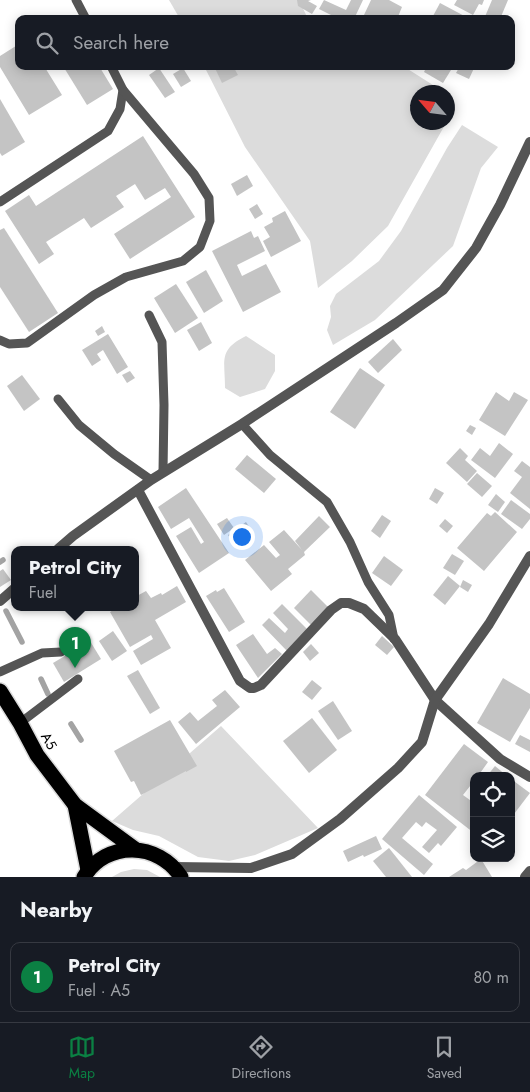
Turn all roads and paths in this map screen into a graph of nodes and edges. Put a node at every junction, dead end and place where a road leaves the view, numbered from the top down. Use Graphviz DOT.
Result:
graph roads {
  1 [pos="76,0"];
  2 [pos="84,15"];
  3 [pos="113,70"];
  4 [pos="123,90"];
  5 [pos="530,142"];
  6 [pos="0,202"];
  7 [pos="149,315"];
  8 [pos="0,340"];
  9 [pos="58,399"];
  10 [pos="242,424"];
  11 [pos="163,472"];
  12 [pos="151,480"];
  13 [pos="138,490"];
  14 [pos="61,546"];
  15 [pos="530,556"];
  16 [pos="11,591"];
  17 [pos="0,601"];
  18 [pos="394,639"];
  19 [pos="61,652"];
  20 [pos="0,672"];
  21 [pos="78,679"];
  22 [pos="0,691"];
  23 [pos="435,700"];
  24 [pos="20,723"];
  25 [pos="530,777"];
  26 [pos="75,805"];
  27 [pos="136,849"];
  28 [pos="251,868"];
  29 [pos="530,871"];
  30 [pos="178,872"];
  31 [pos="86,874"];
  32 [pos="241,877"];
  33 [pos="524,877"];
  1 -- 2 [label="lane"];
  3 -- 4 [label="lane"];
  4 -- 6 [label="lane"];
  4 -- 8 [label="lane"];
  5 -- 10 [label="street"];
  7 -- 11 [label="lane"];
  9 -- 12 [label="lane"];
  10 -- 11 [label="street"];
  10 -- 18 [label="lane"];
  11 -- 12 [label="street"];
  12 -- 13 [label="street"];
  13 -- 14 [label="street"];
  13 -- 18 [label="street"];
  15 -- 23 [label="street"];
  16 -- 17 [label="street"];
  18 -- 23 [label="street"];
  19 -- 20 [label="lane"];
  21 -- 24 [label="lane"];
  22 -- 24 [label="highway, A5 / A5"];
  23 -- 25 [label="street"];
  23 -- 28 [label="street"];
  24 -- 26 [label="highway, A5 / A5"];
  26 -- 27 [label="highway, A5 / A5"];
  26 -- 31 [label="highway, A5 / A5"];
  27 -- 30 [label="highway, A5"];
  27 -- 31 [label="highway, A5"];
  28 -- 30 [label="street"];
  28 -- 32 [label="street"];
  29 -- 33 [label="street"];
}
